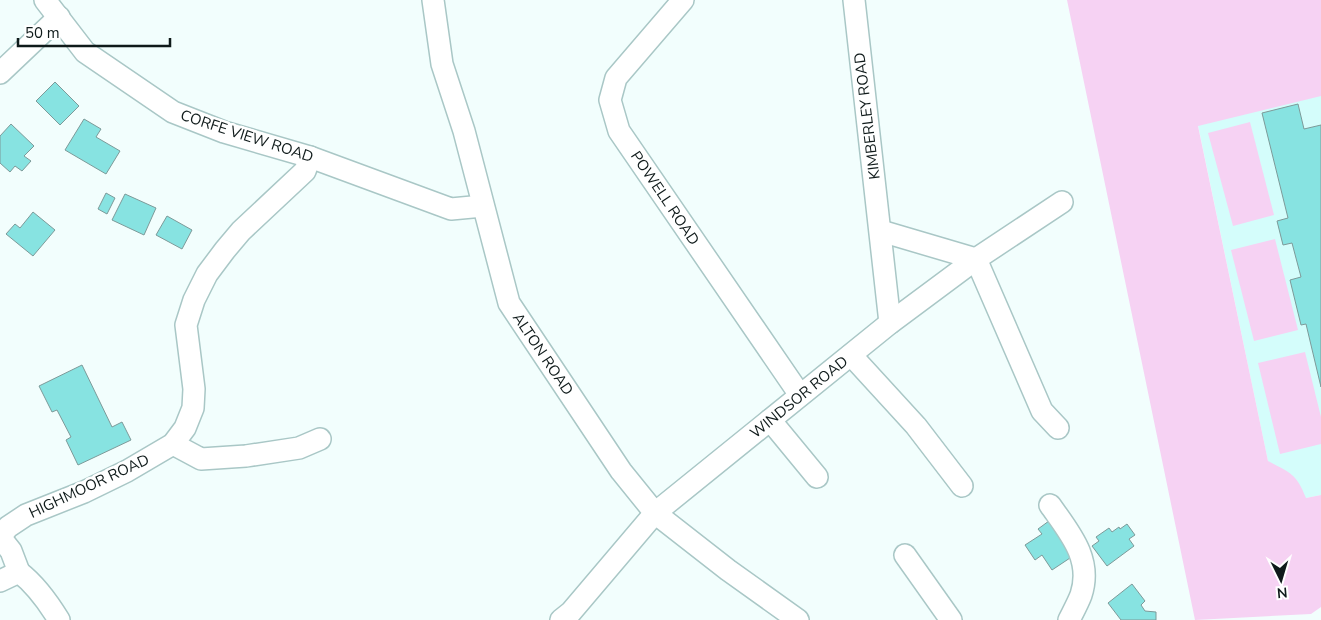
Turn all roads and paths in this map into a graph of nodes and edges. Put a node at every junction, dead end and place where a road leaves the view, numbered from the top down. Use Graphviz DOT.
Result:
graph roads {
  1 [pos="45,0"];
  2 [pos="433,0"];
  3 [pos="683,0"];
  4 [pos="854,0"];
  5 [pos="59,17"];
  6 [pos="0,73"];
  7 [pos="310,157"];
  8 [pos="1062,202"];
  9 [pos="483,206"];
  10 [pos="881,231"];
  11 [pos="976,259"];
  12 [pos="890,324"];
  13 [pos="851,355"];
  14 [pos="800,395"];
  15 [pos="770,420"];
  16 [pos="1058,428"];
  17 [pos="320,439"];
  18 [pos="173,444"];
  19 [pos="817,477"];
  20 [pos="962,486"];
  21 [pos="1050,505"];
  22 [pos="655,513"];
  23 [pos="0,537"];
  24 [pos="905,555"];
  25 [pos="10,576"];
  26 [pos="59,620"];
  27 [pos="561,620"];
  28 [pos="798,620"];
  29 [pos="952,620"];
  30 [pos="1069,620"];
  1 -- 5 [label="street, CORFE VIEW ROAD"];
  2 -- 9 [label="street, ALTON ROAD"];
  3 -- 14 [label="street, POWELL ROAD"];
  4 -- 10 [label="street, KIMBERLEY ROAD"];
  5 -- 6 [label="street"];
  5 -- 7 [label="street, CORFE VIEW ROAD"];
  7 -- 9 [label="street, CORFE VIEW ROAD"];
  7 -- 18 [label="street, HIGHMOOR ROAD"];
  8 -- 11 [label="street, WINDSOR ROAD"];
  9 -- 22 [label="street, ALTON ROAD"];
  10 -- 11 [label="street"];
  10 -- 12 [label="street, KIMBERLEY ROAD"];
  11 -- 12 [label="street, WINDSOR ROAD"];
  11 -- 16 [label="street"];
  12 -- 13 [label="street, WINDSOR ROAD"];
  13 -- 14 [label="street, WINDSOR ROAD"];
  13 -- 20 [label="street"];
  14 -- 15 [label="street, WINDSOR ROAD"];
  15 -- 19 [label="street"];
  15 -- 22 [label="street, WINDSOR ROAD"];
  17 -- 18 [label="street"];
  18 -- 23 [label="street, HIGHMOOR ROAD"];
  21 -- 30 [label="street"];
  22 -- 27 [label="street, WINDSOR ROAD"];
  22 -- 28 [label="street, ALTON ROAD"];
  23 -- 25 [label="street"];
  24 -- 29 [label="street"];
  25 -- 26 [label="street"];
}
